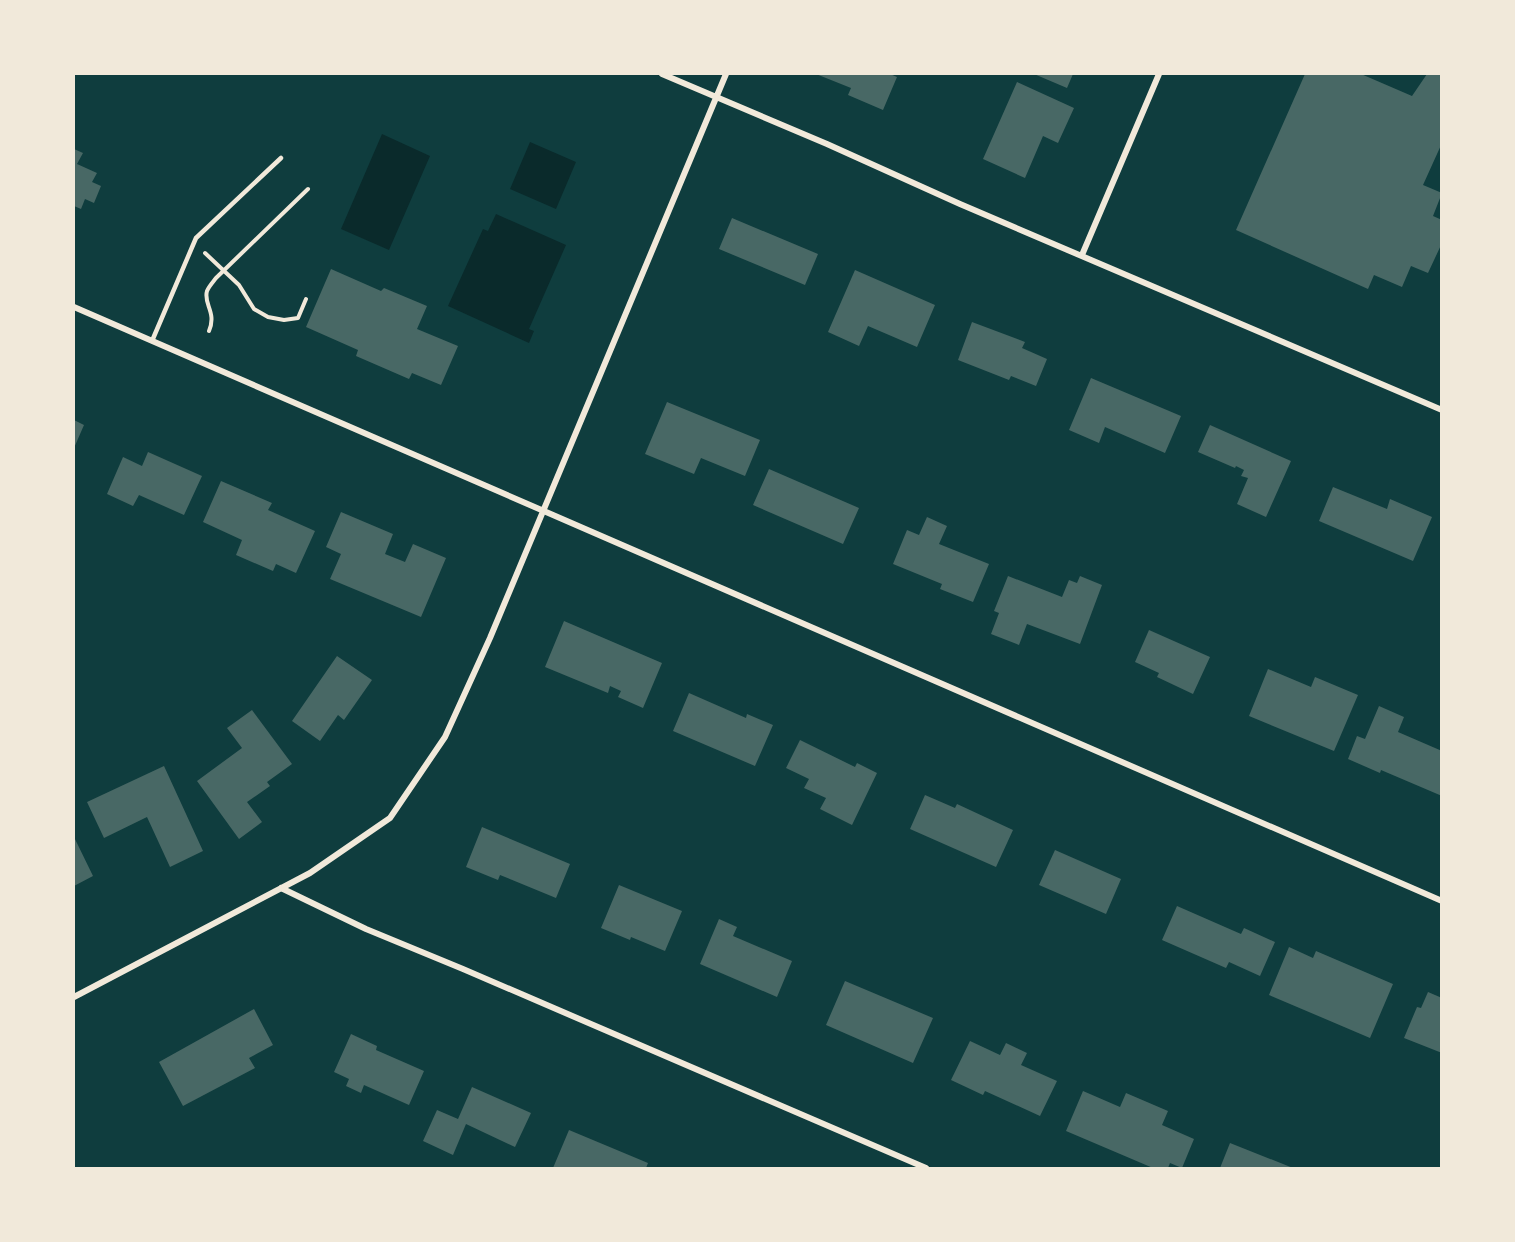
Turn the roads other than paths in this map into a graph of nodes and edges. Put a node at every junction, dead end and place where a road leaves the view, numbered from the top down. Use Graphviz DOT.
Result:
graph roads {
  1 [pos="662,74"];
  2 [pos="726,74"];
  3 [pos="1159,74"];
  4 [pos="716,96"];
  5 [pos="281,158"];
  6 [pos="1082,255"];
  7 [pos="74,307"];
  8 [pos="152,341"];
  9 [pos="1442,410"];
  10 [pos="543,511"];
  11 [pos="281,888"];
  12 [pos="1442,901"];
  13 [pos="74,997"];
  14 [pos="926,1168"];
  1 -- 4 [label="street"];
  2 -- 4 [label="street"];
  3 -- 6 [label="street"];
  4 -- 6 [label="street"];
  4 -- 10 [label="street"];
  5 -- 8 [label="lane"];
  6 -- 9 [label="street"];
  7 -- 8 [label="street"];
  8 -- 10 [label="street"];
  10 -- 11 [label="street"];
  10 -- 12 [label="street"];
  11 -- 13 [label="street"];
  11 -- 14 [label="street"];
}
